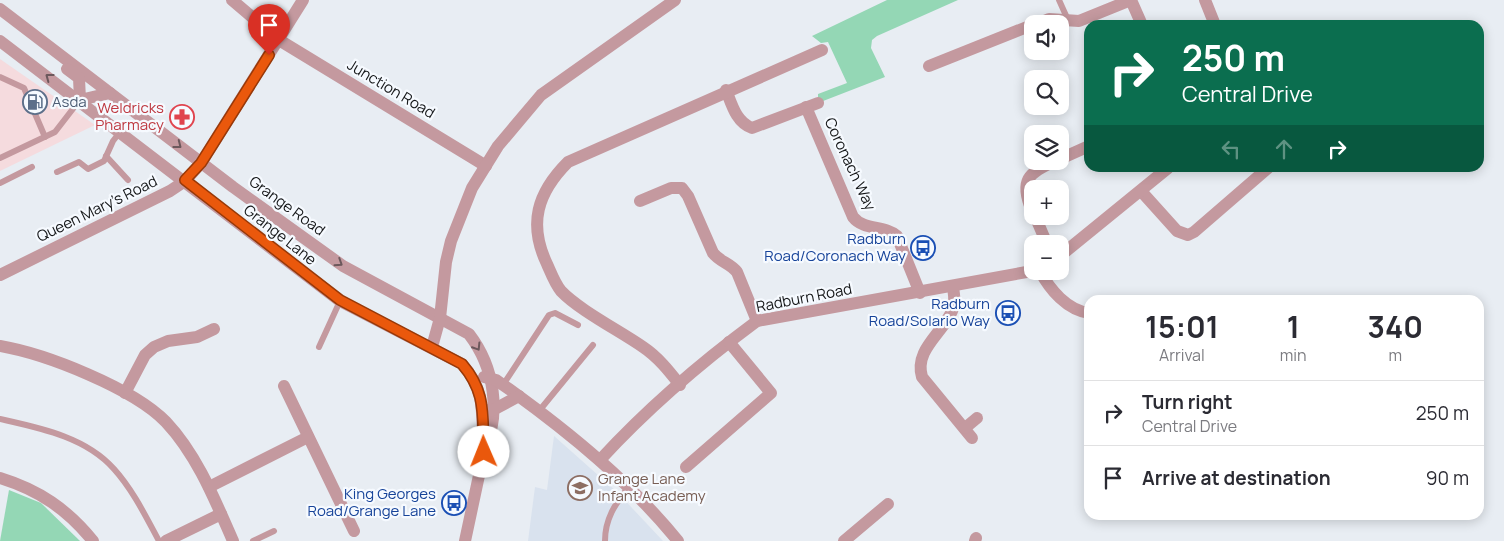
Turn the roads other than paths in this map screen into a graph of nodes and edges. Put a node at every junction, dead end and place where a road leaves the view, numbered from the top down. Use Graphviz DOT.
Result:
graph roads {
  1 [pos="232,0"];
  2 [pos="303,0"];
  3 [pos="675,0"];
  4 [pos="1059,0"];
  5 [pos="1131,0"];
  6 [pos="1205,0"];
  7 [pos="0,9"];
  8 [pos="1066,15"];
  9 [pos="1069,20"];
  10 [pos="1140,20"];
  11 [pos="1213,20"];
  12 [pos="1024,28"];
  13 [pos="279,40"];
  14 [pos="0,42"];
  15 [pos="45,43"];
  16 [pos="822,50"];
  17 [pos="929,66"];
  18 [pos="0,77"];
  19 [pos="726,90"];
  20 [pos="110,92"];
  21 [pos="80,100"];
  22 [pos="120,131"];
  23 [pos="45,137"];
  24 [pos="1084,148"];
  25 [pos="1069,155"];
  26 [pos="106,156"];
  27 [pos="0,158"];
  28 [pos="201,163"];
  29 [pos="486,166"];
  30 [pos="32,167"];
  31 [pos="1036,170"];
  32 [pos="57,172"];
  33 [pos="1163,172"];
  34 [pos="1263,172"];
  35 [pos="128,180"];
  36 [pos="185,180"];
  37 [pos="1028,180"];
  38 [pos="0,183"];
  39 [pos="1141,191"];
  40 [pos="640,201"];
  41 [pos="1069,249"];
  42 [pos="1024,273"];
  43 [pos="0,275"];
  44 [pos="1047,280"];
  45 [pos="953,287"];
  46 [pos="920,293"];
  47 [pos="340,300"];
  48 [pos="1084,313"];
  49 [pos="440,318"];
  50 [pos="757,321"];
  51 [pos="578,325"];
  52 [pos="214,329"];
  53 [pos="730,342"];
  54 [pos="592,344"];
  55 [pos="0,346"];
  56 [pos="432,347"];
  57 [pos="319,348"];
  58 [pos="472,377"];
  59 [pos="491,378"];
  60 [pos="503,385"];
  61 [pos="680,385"];
  62 [pos="284,386"];
  63 [pos="125,393"];
  64 [pos="519,396"];
  65 [pos="488,410"];
  66 [pos="539,411"];
  67 [pos="977,418"];
  68 [pos="0,419"];
  69 [pos="308,437"];
  70 [pos="600,460"];
  71 [pos="686,467"];
  72 [pos="0,478"];
  73 [pos="209,487"];
  74 [pos="628,488"];
  75 [pos="888,504"];
  76 [pos="221,514"];
  77 [pos="274,531"];
  78 [pos="354,531"];
  79 [pos="92,541"];
  80 [pos="159,541"];
  81 [pos="166,541"];
  82 [pos="233,541"];
  83 [pos="253,541"];
  84 [pos="466,541"];
  85 [pos="605,541"];
  86 [pos="678,541"];
  87 [pos="844,541"];
  1 -- 13 [label="street, Junction Road"];
  2 -- 13 [label="street, Queen Mary's Road"];
  3 -- 29 [label="street"];
  4 -- 8 [label="lane"];
  5 -- 9 [label="street"];
  5 -- 10 [label="street"];
  6 -- 11 [label="street"];
  7 -- 15 [label="street, Grange Road"];
  12 -- 17 [label="street"];
  13 -- 28 [label="street, Queen Mary's Road"];
  13 -- 29 [label="street, Junction Road"];
  21 -- 14 [label="street, Grange Lane, one-way"];
  15 -- 20 [label="street, Grange Road"];
  15 -- 21 [label="street"];
  16 -- 19 [label="street"];
  18 -- 23 [label="lane"];
  19 -- 46 [label="street, Coronach Way"];
  19 -- 61 [label="street"];
  20 -- 21 [label="street"];
  20 -- 28 [label="street, Grange Road, one-way"];
  21 -- 22 [label="street, Grange Lane"];
  21 -- 23 [label="lane"];
  22 -- 26 [label="lane"];
  22 -- 36 [label="street, Grange Lane"];
  23 -- 27 [label="lane"];
  24 -- 25 [label="street"];
  26 -- 32 [label="lane"];
  26 -- 35 [label="lane"];
  28 -- 36 [label="street, Queen Mary's Road"];
  28 -- 49 [label="street, Grange Road, one-way"];
  29 -- 49 [label="street"];
  30 -- 38 [label="lane"];
  31 -- 37 [label="street"];
  33 -- 39 [label="street"];
  34 -- 39 [label="street"];
  36 -- 43 [label="street, Queen Mary's Road"];
  36 -- 47 [label="street, Grange Lane"];
  39 -- 41 [label="street"];
  40 -- 50 [label="street"];
  42 -- 45 [label="street, Radburn Road"];
  44 -- 48 [label="street"];
  45 -- 46 [label="street, Radburn Road"];
  45 -- 67 [label="street"];
  46 -- 50 [label="street, Radburn Road"];
  47 -- 56 [label="street, Grange Lane"];
  47 -- 57 [label="lane"];
  49 -- 56 [label="street"];
  49 -- 59 [label="street, Grange Road, one-way"];
  50 -- 53 [label="street, Radburn Road"];
  51 -- 60 [label="lane"];
  52 -- 63 [label="street"];
  53 -- 61 [label="street, Radburn Road"];
  53 -- 71 [label="street"];
  54 -- 66 [label="lane"];
  55 -- 63 [label="street"];
  56 -- 58 [label="street, Grange Lane"];
  58 -- 59 [label="street"];
  58 -- 65 [label="street, Grange Lane"];
  59 -- 60 [label="street"];
  59 -- 65 [label="street, Grange Road"];
  60 -- 64 [label="street"];
  61 -- 70 [label="street, Radburn Road"];
  62 -- 69 [label="street"];
  63 -- 73 [label="street"];
  64 -- 65 [label="street"];
  64 -- 66 [label="street"];
  65 -- 84 [label="street, Grange Lane"];
  66 -- 70 [label="street"];
  68 -- 80 [label="lane"];
  69 -- 73 [label="street"];
  69 -- 78 [label="street"];
  70 -- 74 [label="street"];
  72 -- 79 [label="street"];
  73 -- 76 [label="street"];
  74 -- 85 [label="lane"];
  74 -- 86 [label="street"];
  75 -- 87 [label="street"];
  76 -- 81 [label="street"];
  76 -- 82 [label="street"];
  77 -- 83 [label="lane"];
}
